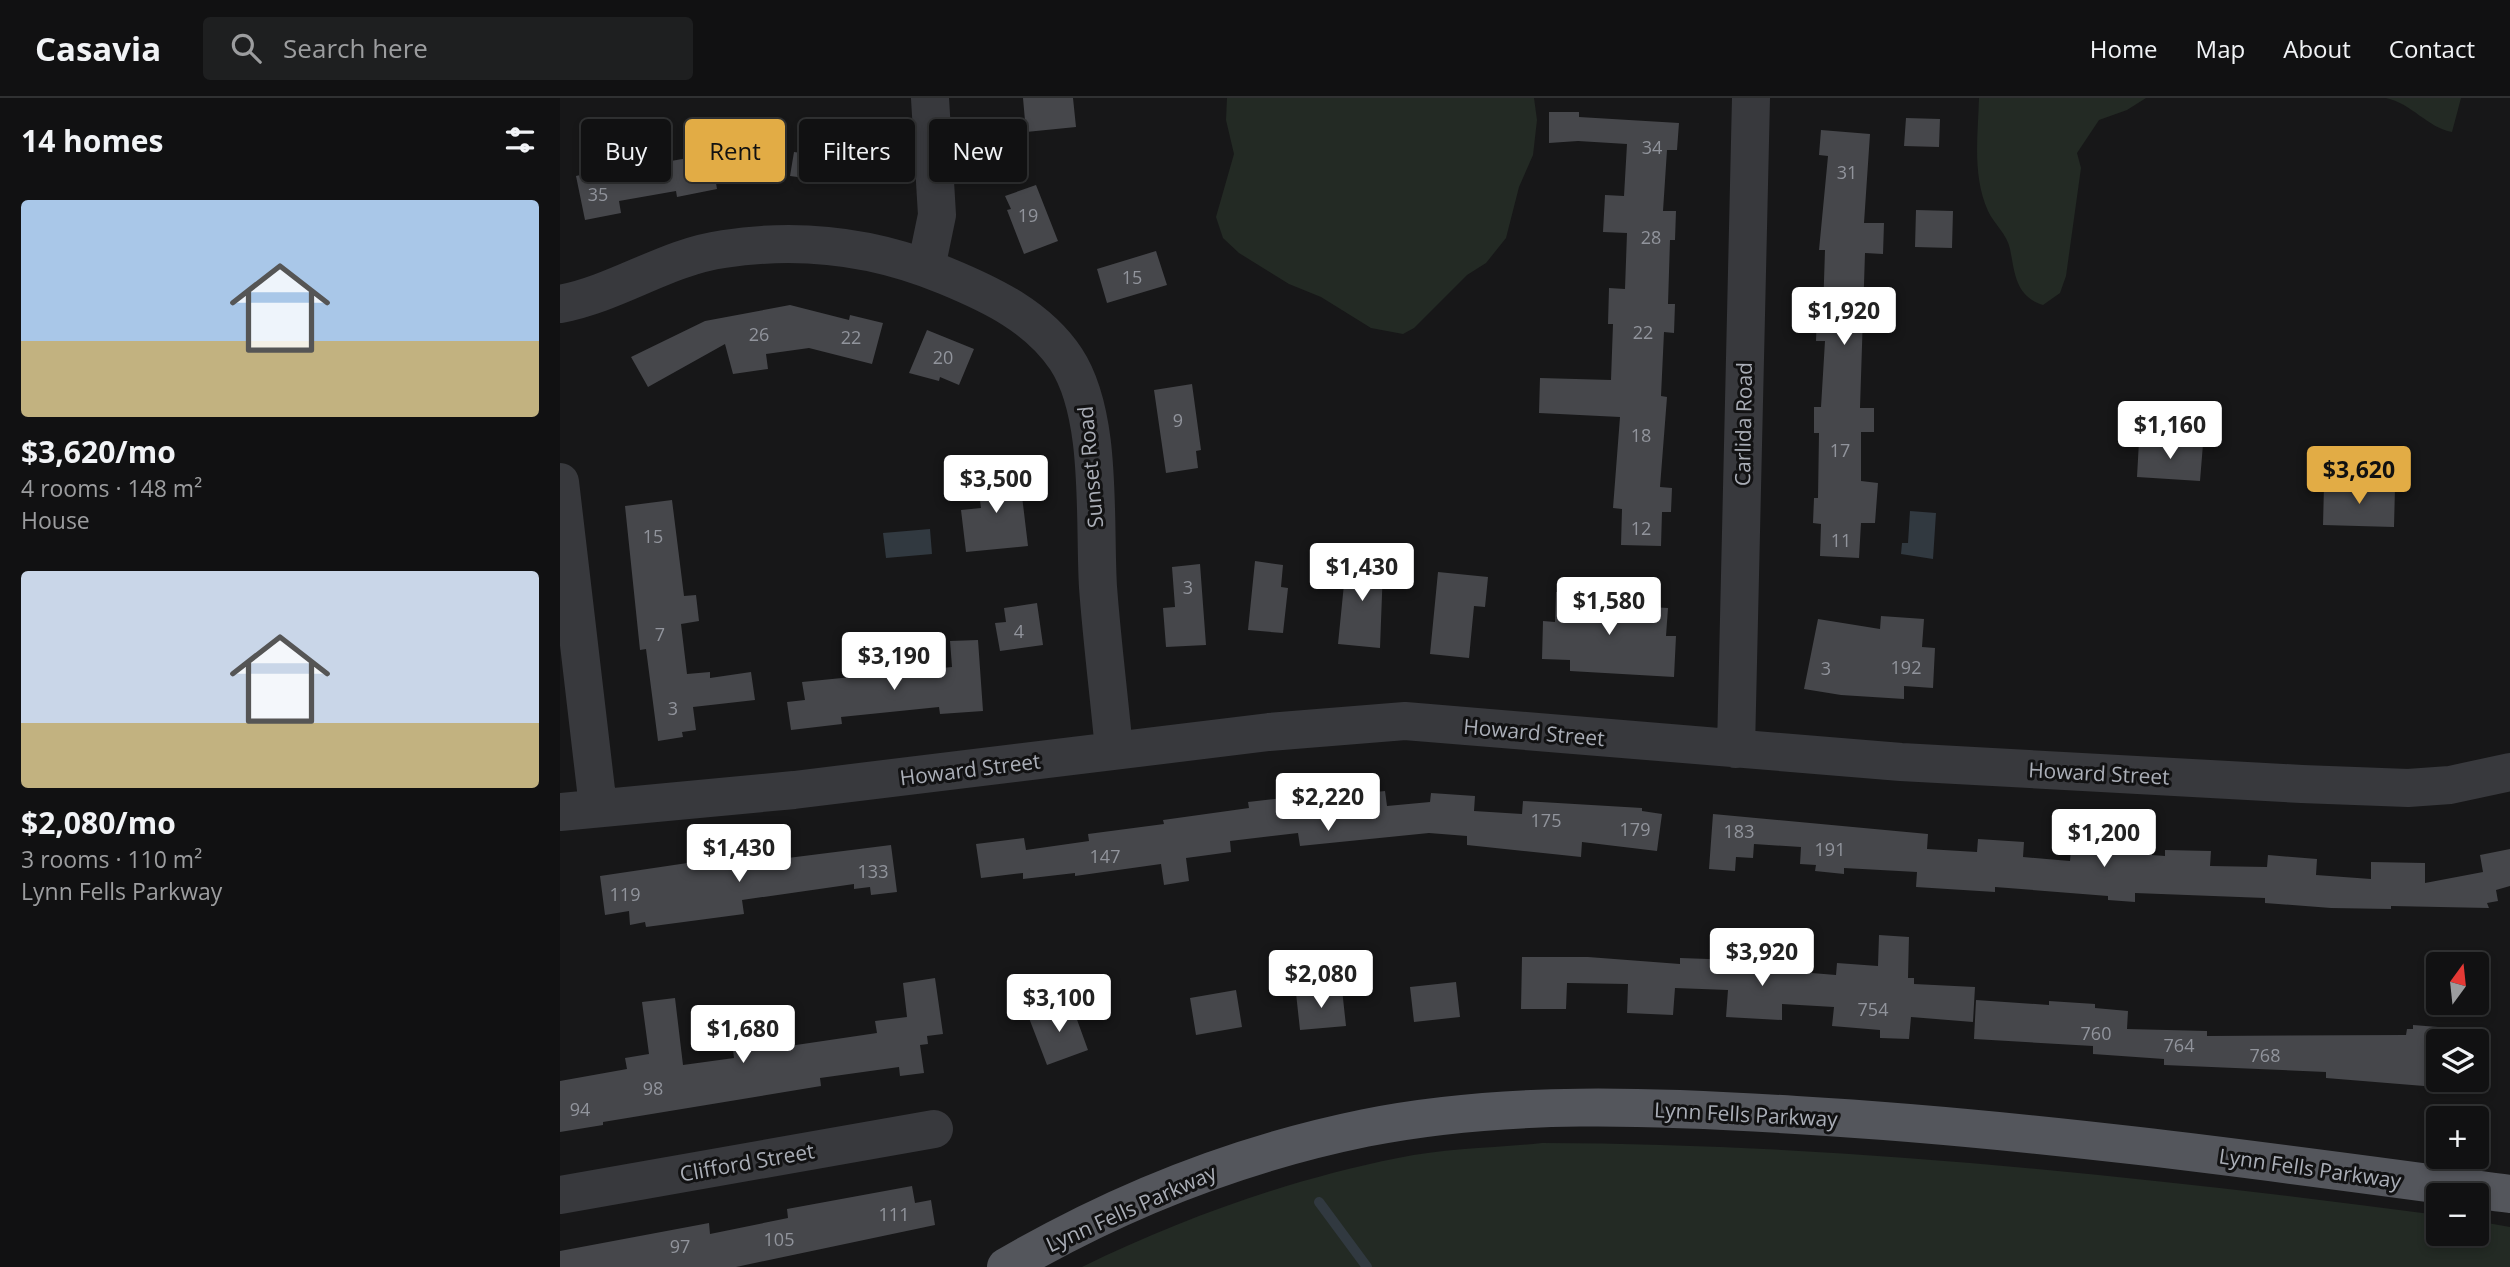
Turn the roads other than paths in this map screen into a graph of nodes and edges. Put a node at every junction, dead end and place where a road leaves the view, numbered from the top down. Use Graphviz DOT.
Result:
graph roads {
  1 [pos="930,98"];
  2 [pos="1751,98"];
  3 [pos="926,268"];
  4 [pos="560,304"];
  5 [pos="560,482"];
  6 [pos="562,520"];
  7 [pos="1736,749"];
  8 [pos="1114,750"];
  9 [pos="2510,772"];
  10 [pos="598,807"];
  11 [pos="560,811"];
  12 [pos="934,1129"];
  13 [pos="2510,1194"];
  14 [pos="560,1195"];
  15 [pos="1006,1267"];
  1 -- 3 [label="street"];
  2 -- 7 [label="street, Carlida Road"];
  3 -- 4 [label="street, Sunset Road"];
  3 -- 8 [label="street, Sunset Road"];
  5 -- 6 [label="street"];
  6 -- 10 [label="street"];
  7 -- 8 [label="street, Howard Street"];
  7 -- 9 [label="street, Howard Street"];
  8 -- 10 [label="street, Howard Street"];
  10 -- 11 [label="street, Howard Street"];
  12 -- 14 [label="street, Clifford Street"];
  13 -- 15 [label="main road, Lynn Fells Parkway"];
}
